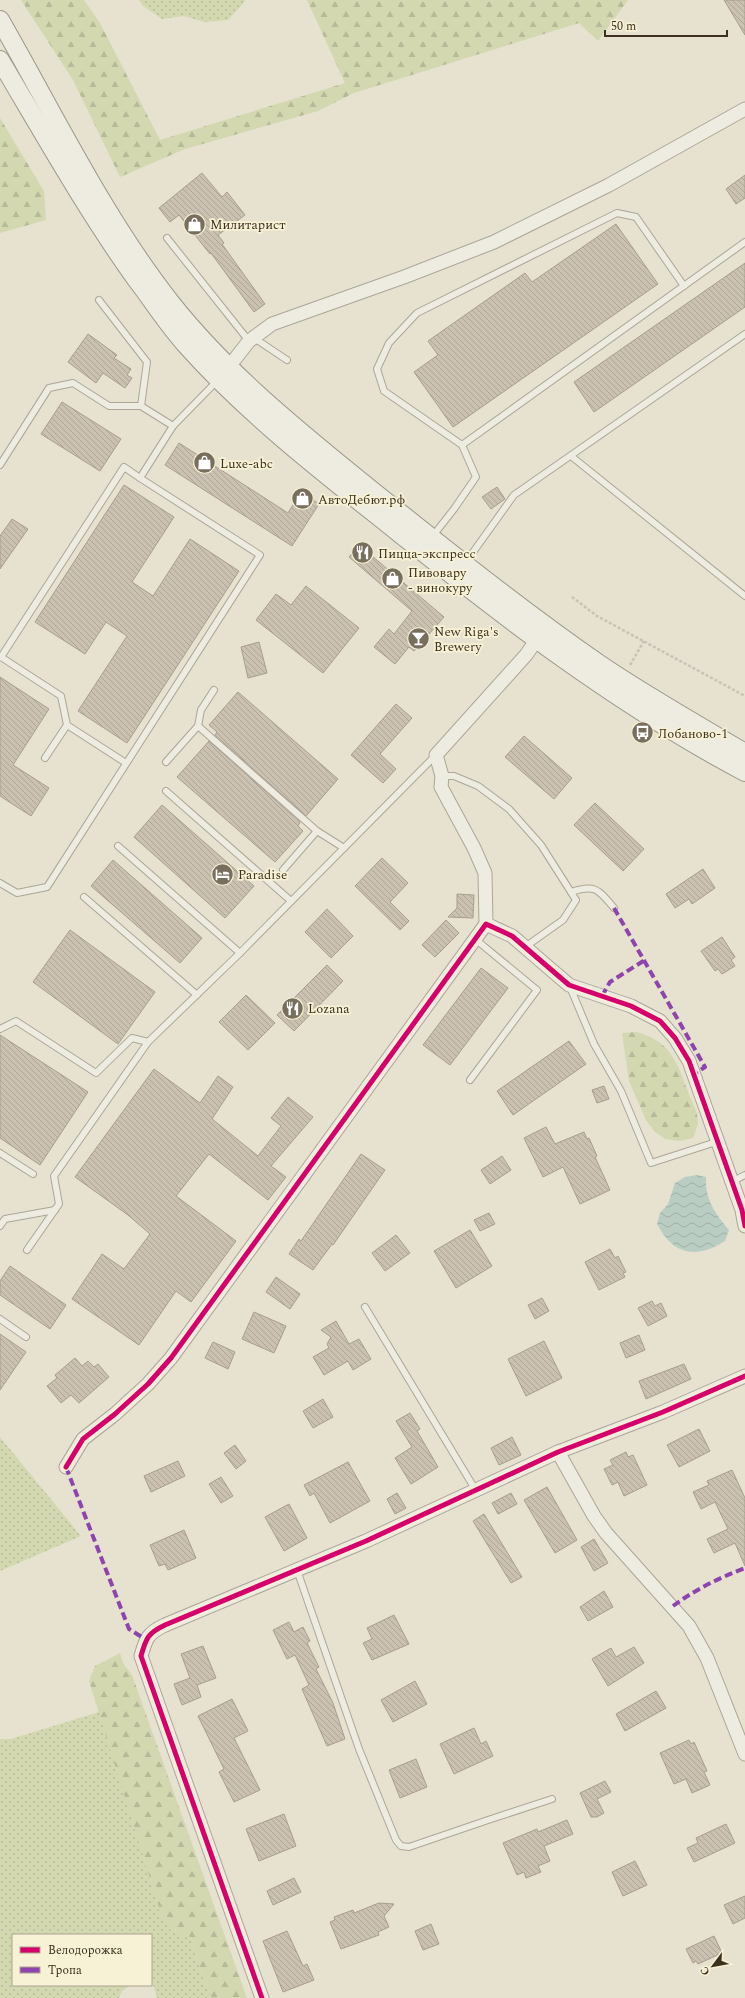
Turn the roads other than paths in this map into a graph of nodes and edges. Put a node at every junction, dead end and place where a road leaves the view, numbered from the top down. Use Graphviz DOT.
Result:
graph roads {
  1 [pos="0,20"];
  2 [pos="0,60"];
  3 [pos="745,109"];
  4 [pos="167,238"];
  5 [pos="745,242"];
  6 [pos="684,286"];
  7 [pos="100,300"];
  8 [pos="745,334"];
  9 [pos="252,339"];
  10 [pos="287,360"];
  11 [pos="224,372"];
  12 [pos="141,406"];
  13 [pos="173,426"];
  14 [pos="462,445"];
  15 [pos="571,456"];
  16 [pos="0,465"];
  17 [pos="140,478"];
  18 [pos="431,538"];
  19 [pos="459,571"];
  20 [pos="745,596"];
  21 [pos="541,632"];
  22 [pos="214,690"];
  23 [pos="67,725"];
  24 [pos="198,726"];
  25 [pos="745,753"];
  26 [pos="436,755"];
  27 [pos="45,758"];
  28 [pos="166,762"];
  29 [pos="126,763"];
  30 [pos="745,772"];
  31 [pos="442,776"];
  32 [pos="166,791"];
  33 [pos="317,831"];
  34 [pos="118,846"];
  35 [pos="344,848"];
  36 [pos="283,870"];
  37 [pos="0,883"];
  38 [pos="571,892"];
  39 [pos="84,897"];
  40 [pos="291,901"];
  41 [pos="614,908"];
  42 [pos="486,924"];
  43 [pos="475,939"];
  44 [pos="525,947"];
  45 [pos="240,952"];
  46 [pos="569,985"];
  47 [pos="197,995"];
  48 [pos="0,1029"];
  49 [pos="148,1042"];
  50 [pos="470,1080"];
  51 [pos="716,1142"];
  52 [pos="0,1153"];
  53 [pos="33,1174"];
  54 [pos="745,1176"];
  55 [pos="731,1182"];
  56 [pos="55,1210"];
  57 [pos="0,1226"];
  58 [pos="745,1226"];
  59 [pos="27,1250"];
  60 [pos="365,1307"];
  61 [pos="0,1319"];
  62 [pos="26,1337"];
  63 [pos="745,1376"];
  64 [pos="558,1452"];
  65 [pos="66,1467"];
  66 [pos="475,1489"];
  67 [pos="297,1570"];
  68 [pos="745,1754"];
  69 [pos="552,1799"];
  70 [pos="262,1998"];
  1 -- 11 [label="main road"];
  2 -- 11 [label="main road"];
  3 -- 9 [label="street"];
  4 -- 9 [label="lane"];
  5 -- 6 [label="lane"];
  6 -- 14 [label="lane"];
  6 -- 14 [label="lane"];
  7 -- 12 [label="lane"];
  8 -- 15 [label="lane"];
  9 -- 10 [label="lane"];
  9 -- 11 [label="street"];
  11 -- 13 [label="lane"];
  11 -- 18 [label="main road"];
  11 -- 19 [label="main road"];
  12 -- 13 [label="lane"];
  12 -- 16 [label="lane"];
  13 -- 17 [label="lane"];
  14 -- 18 [label="lane"];
  15 -- 19 [label="lane"];
  15 -- 20 [label="lane"];
  17 -- 23 [label="lane"];
  17 -- 29 [label="lane"];
  18 -- 19 [label="main road"];
  19 -- 21 [label="main road"];
  21 -- 25 [label="main road"];
  21 -- 26 [label="street"];
  21 -- 30 [label="main road"];
  22 -- 24 [label="lane"];
  23 -- 27 [label="lane"];
  23 -- 29 [label="lane"];
  24 -- 28 [label="lane"];
  24 -- 33 [label="lane"];
  26 -- 31 [label="street"];
  26 -- 35 [label="lane"];
  29 -- 37 [label="lane"];
  31 -- 38 [label="lane"];
  31 -- 42 [label="street"];
  32 -- 40 [label="lane"];
  33 -- 35 [label="lane"];
  33 -- 36 [label="lane"];
  34 -- 45 [label="lane"];
  35 -- 40 [label="lane"];
  38 -- 41 [label="lane"];
  38 -- 44 [label="lane"];
  39 -- 47 [label="lane"];
  40 -- 45 [label="lane"];
  42 -- 43 [label="street"];
  42 -- 44 [label="street"];
  43 -- 50 [label="lane"];
  43 -- 65 [label="street"];
  44 -- 46 [label="street"];
  45 -- 47 [label="lane"];
  46 -- 51 [label="street"];
  46 -- 51 [label="lane"];
  47 -- 49 [label="lane"];
  48 -- 49 [label="lane"];
  49 -- 56 [label="lane"];
  51 -- 55 [label="street"];
  52 -- 53 [label="lane"];
  54 -- 55 [label="lane"];
  55 -- 58 [label="street"];
  56 -- 57 [label="lane"];
  56 -- 59 [label="lane"];
  60 -- 66 [label="lane"];
  61 -- 62 [label="lane"];
  63 -- 64 [label="street"];
  64 -- 66 [label="street"];
  64 -- 68 [label="street"];
  66 -- 67 [label="street"];
  67 -- 69 [label="lane"];
  67 -- 70 [label="street"];
}
